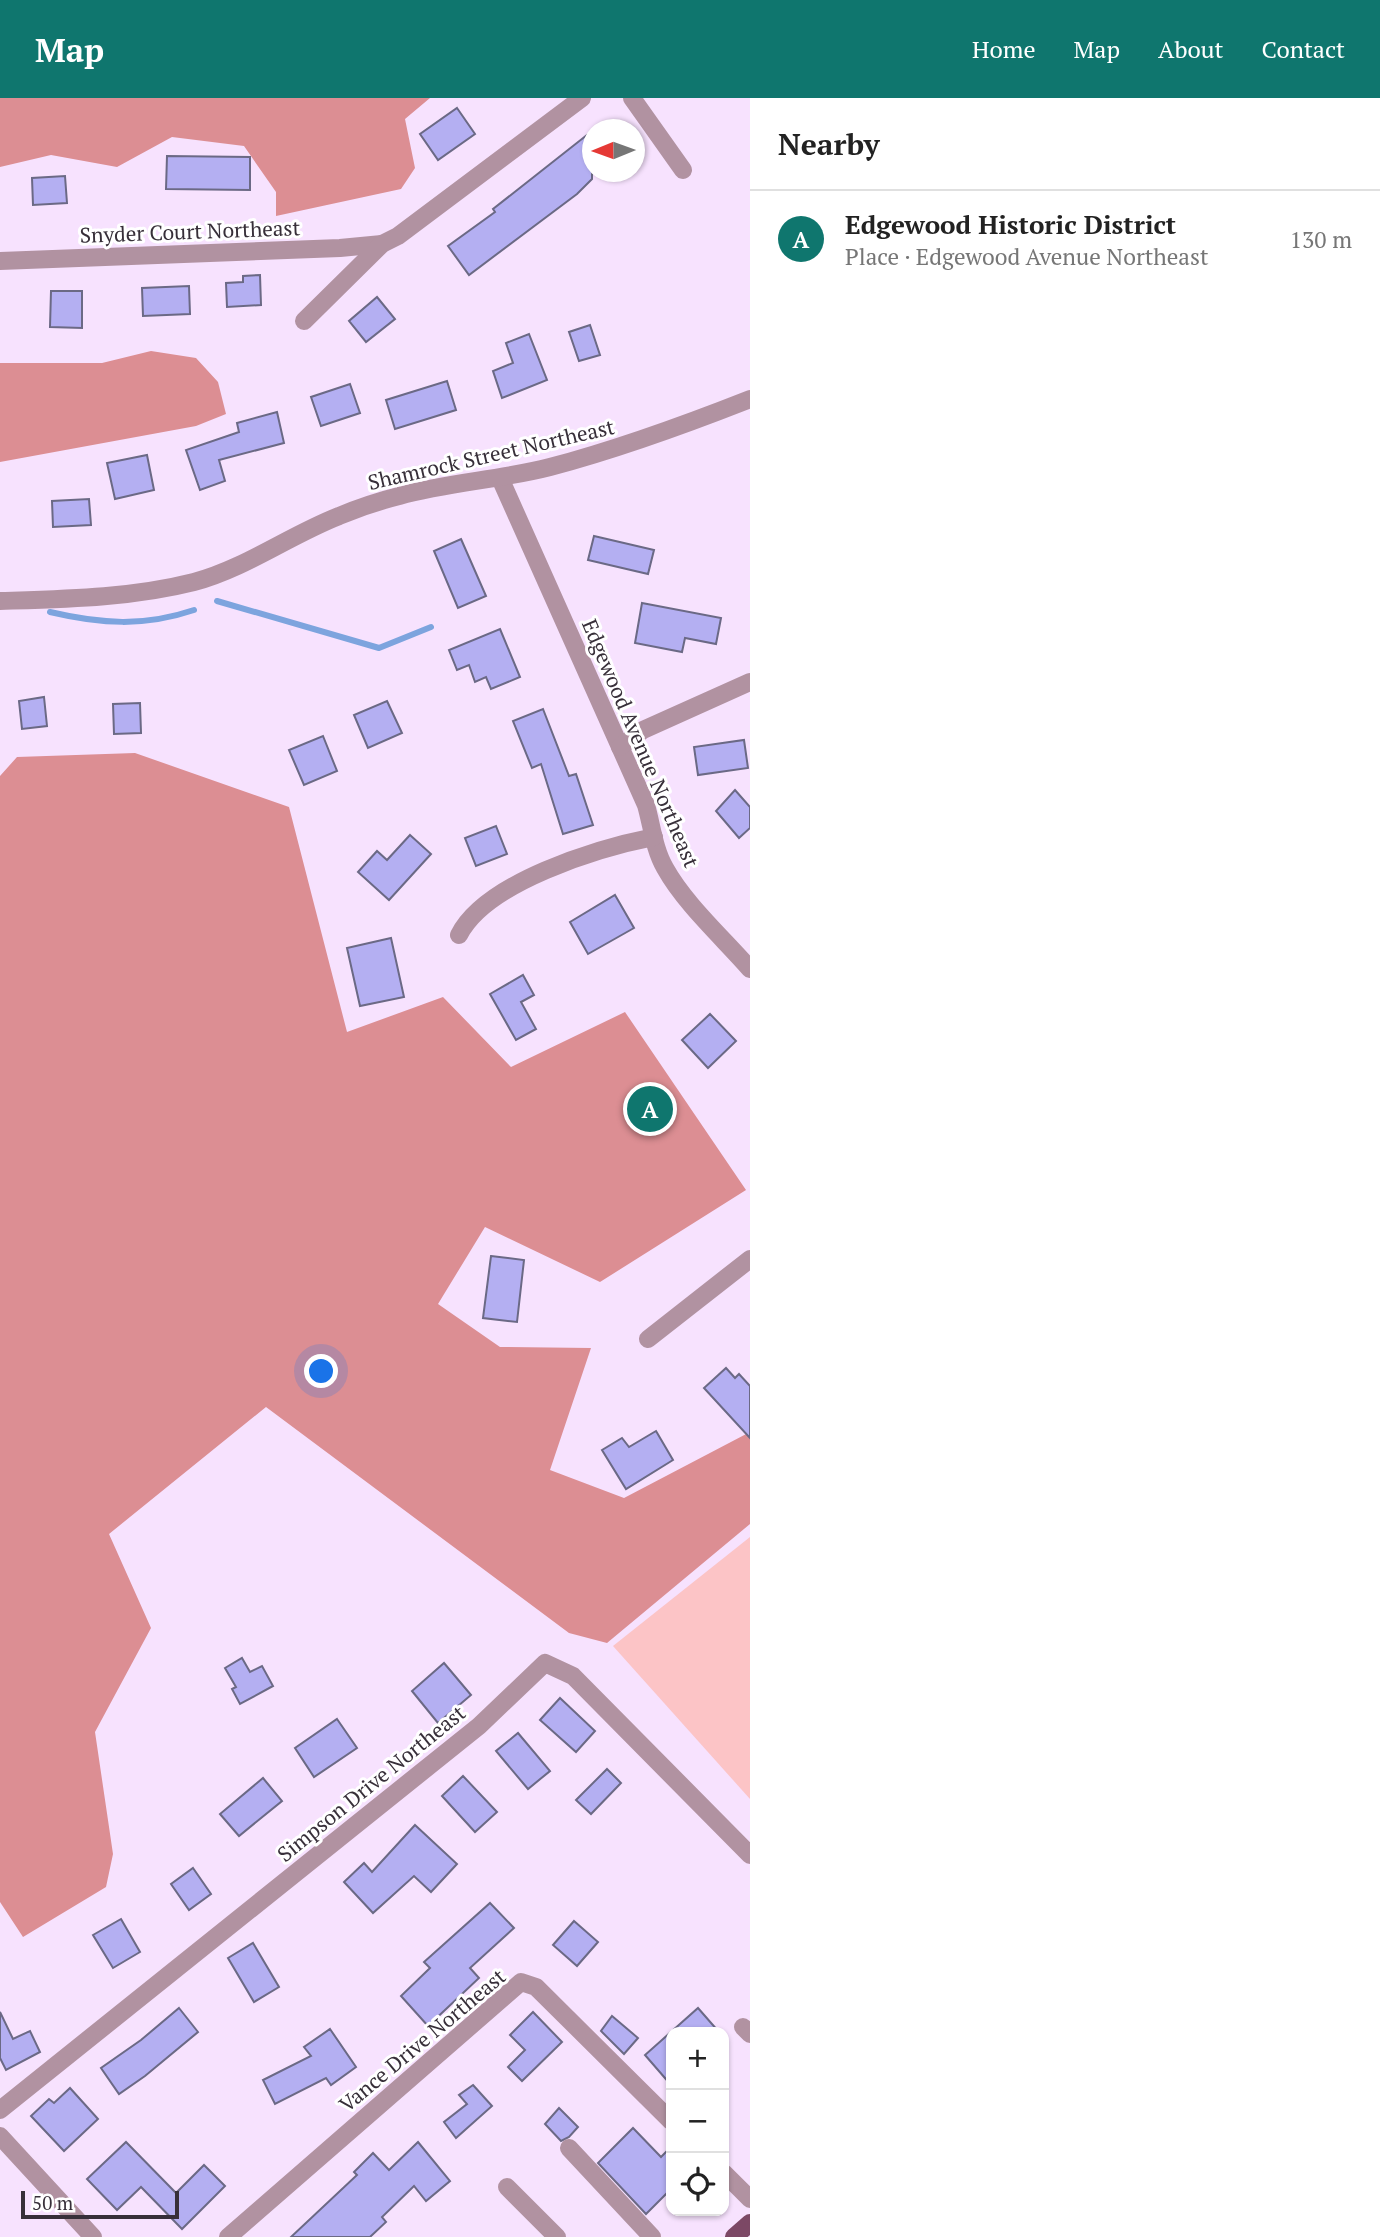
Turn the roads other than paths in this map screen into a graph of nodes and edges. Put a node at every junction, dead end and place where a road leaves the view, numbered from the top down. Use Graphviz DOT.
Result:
graph roads {
  1 [pos="582,98"];
  2 [pos="632,98"];
  3 [pos="683,170"];
  4 [pos="382,244"];
  5 [pos="0,261"];
  6 [pos="304,321"];
  7 [pos="750,399"];
  8 [pos="500,478"];
  9 [pos="0,601"];
  10 [pos="750,681"];
  11 [pos="620,747"];
  12 [pos="654,837"];
  13 [pos="459,935"];
  14 [pos="750,969"];
  15 [pos="750,1259"];
  16 [pos="649,1339"];
  17 [pos="750,1855"];
  18 [pos="0,2110"];
  19 [pos="666,2116"];
  20 [pos="0,2136"];
  21 [pos="569,2148"];
  22 [pos="729,2178"];
  23 [pos="507,2187"];
  24 [pos="750,2199"];
  25 [pos="750,2222"];
  26 [pos="93,2237"];
  27 [pos="228,2237"];
  28 [pos="557,2237"];
  29 [pos="652,2237"];
  30 [pos="734,2237"];
  1 -- 4 [label="street"];
  2 -- 3 [label="street"];
  4 -- 5 [label="street, Snyder Court Northeast"];
  4 -- 6 [label="street"];
  7 -- 8 [label="street, Shamrock Street Northeast"];
  8 -- 9 [label="street, Shamrock Street Northeast"];
  8 -- 11 [label="street, Edgewood Avenue Northeast"];
  10 -- 11 [label="street"];
  11 -- 12 [label="street, Edgewood Avenue Northeast"];
  12 -- 13 [label="street"];
  12 -- 14 [label="street, Edgewood Avenue Northeast"];
  15 -- 16 [label="street"];
  17 -- 18 [label="street, Simpson Drive Northeast"];
  19 -- 27 [label="street, Vance Drive Northeast"];
  20 -- 26 [label="street"];
  21 -- 29 [label="street"];
  22 -- 24 [label="street"];
  23 -- 28 [label="street"];
  25 -- 30 [label="main road"];
}
